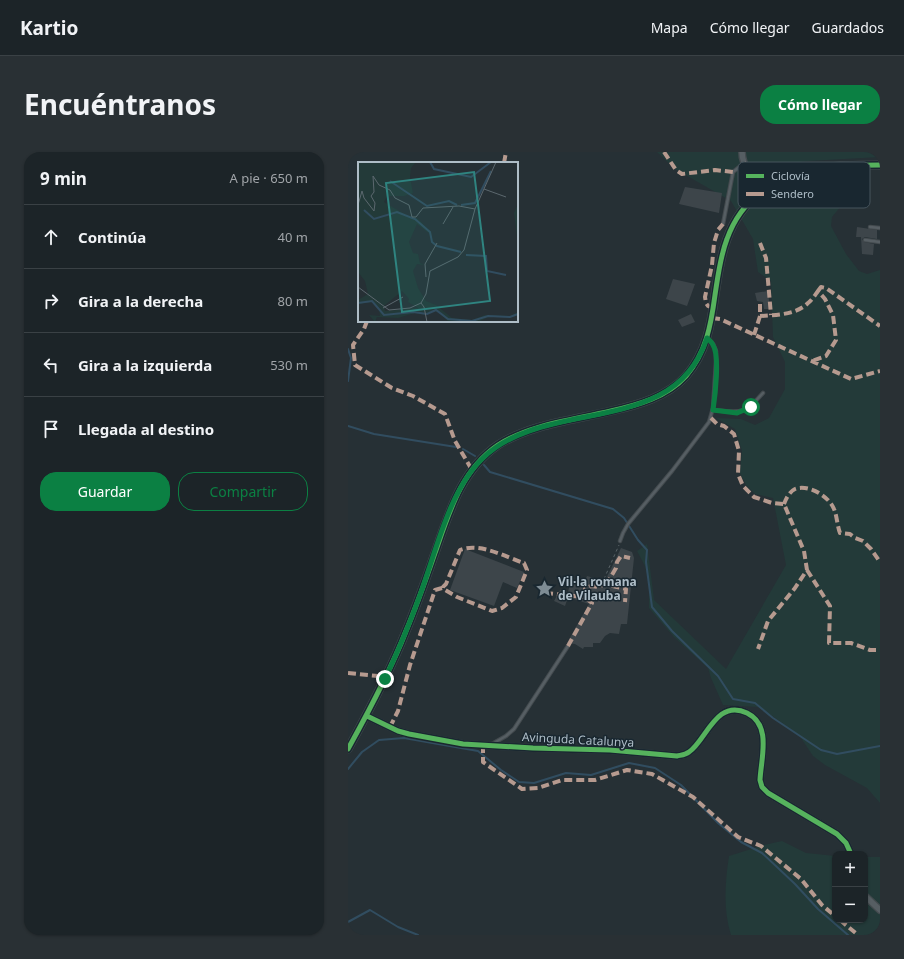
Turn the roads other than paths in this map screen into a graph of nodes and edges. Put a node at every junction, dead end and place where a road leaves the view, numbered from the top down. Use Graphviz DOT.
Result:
graph roads {
  1 [pos="742,152"];
  2 [pos="744,162"];
  3 [pos="880,164"];
  4 [pos="870,165"];
  5 [pos="738,168"];
  6 [pos="744,208"];
  7 [pos="723,224"];
  8 [pos="870,226"];
  9 [pos="880,228"];
  10 [pos="865,240"];
  11 [pos="880,242"];
  12 [pos="707,338"];
  13 [pos="763,393"];
  14 [pos="713,410"];
  15 [pos="620,541"];
  16 [pos="568,646"];
  17 [pos="367,716"];
  18 [pos="490,745"];
  19 [pos="348,749"];
  20 [pos="850,851"];
  21 [pos="868,899"];
  22 [pos="880,910"];
  1 -- 2 [label="street"];
  3 -- 4 [label="street"];
  5 -- 7 [label="lane"];
  6 -- 12 [label="street"];
  8 -- 9 [label="lane"];
  10 -- 11 [label="lane"];
  12 -- 14 [label="lane"];
  12 -- 17 [label="street"];
  13 -- 14 [label="lane"];
  14 -- 15 [label="lane"];
  16 -- 18 [label="lane"];
  17 -- 18 [label="street, Avinguda Catalunya"];
  17 -- 19 [label="street"];
  18 -- 20 [label="street, Avinguda Catalunya"];
  21 -- 22 [label="street"];
}
